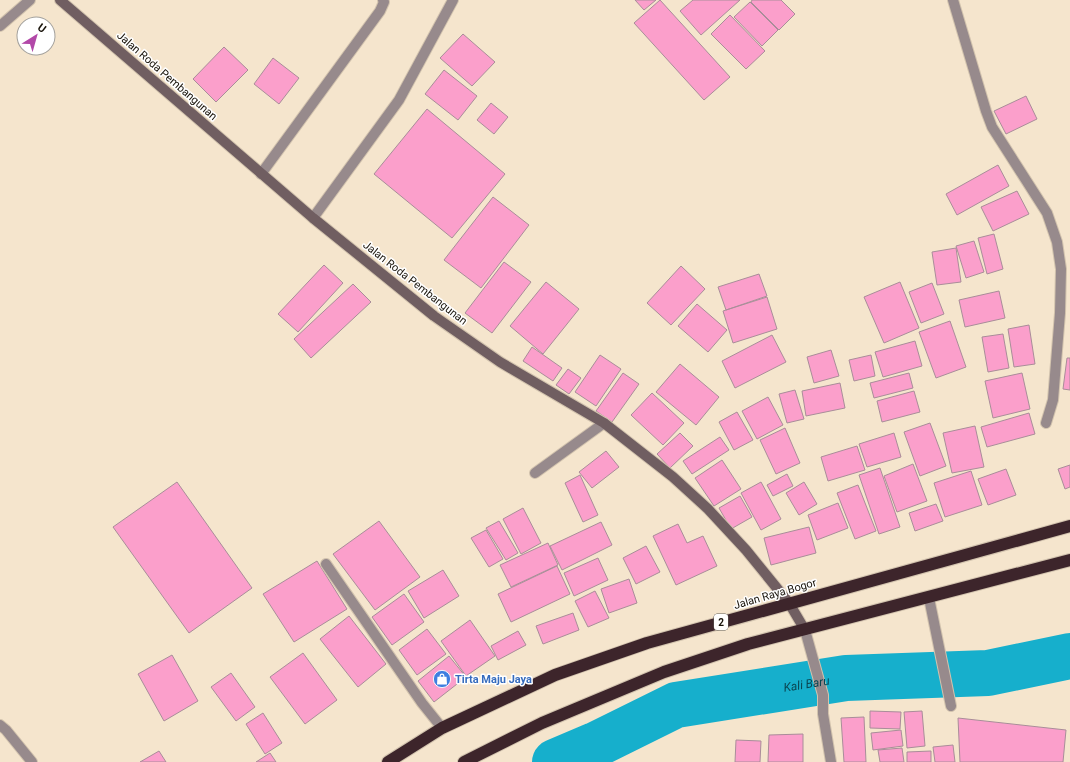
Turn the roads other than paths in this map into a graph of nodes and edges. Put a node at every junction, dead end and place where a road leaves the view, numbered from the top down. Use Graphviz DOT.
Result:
graph roads {
  1 [pos="30,0"];
  2 [pos="60,0"];
  3 [pos="383,0"];
  4 [pos="453,0"];
  5 [pos="953,0"];
  6 [pos="0,26"];
  7 [pos="261,174"];
  8 [pos="312,218"];
  9 [pos="604,423"];
  10 [pos="1046,423"];
  11 [pos="535,473"];
  12 [pos="1070,526"];
  13 [pos="1070,560"];
  14 [pos="326,564"];
  15 [pos="929,598"];
  16 [pos="789,603"];
  17 [pos="805,630"];
  18 [pos="951,706"];
  19 [pos="0,725"];
  20 [pos="442,728"];
  21 [pos="26,760"];
  22 [pos="388,762"];
  23 [pos="464,762"];
  24 [pos="831,762"];
  1 -- 6 [label="street"];
  2 -- 7 [label="street, Jalan Roda Pembangunan"];
  3 -- 7 [label="street"];
  4 -- 8 [label="street"];
  5 -- 10 [label="street"];
  7 -- 8 [label="street, Jalan Roda Pembangunan"];
  8 -- 9 [label="street, Jalan Roda Pembangunan"];
  9 -- 11 [label="street"];
  9 -- 16 [label="street, Jalan Roda Pembangunan"];
  12 -- 16 [label="highway, Jalan Raya Bogor / 2"];
  13 -- 15 [label="highway"];
  14 -- 20 [label="street"];
  15 -- 17 [label="highway"];
  15 -- 18 [label="street"];
  16 -- 17 [label="street, Jalan Roda Pembangunan"];
  16 -- 20 [label="highway, Jalan Raya Bogor / 2"];
  17 -- 23 [label="highway"];
  17 -- 24 [label="street"];
  19 -- 21 [label="street"];
  20 -- 22 [label="highway, Jalan Raya Bogor / 2"];
}
